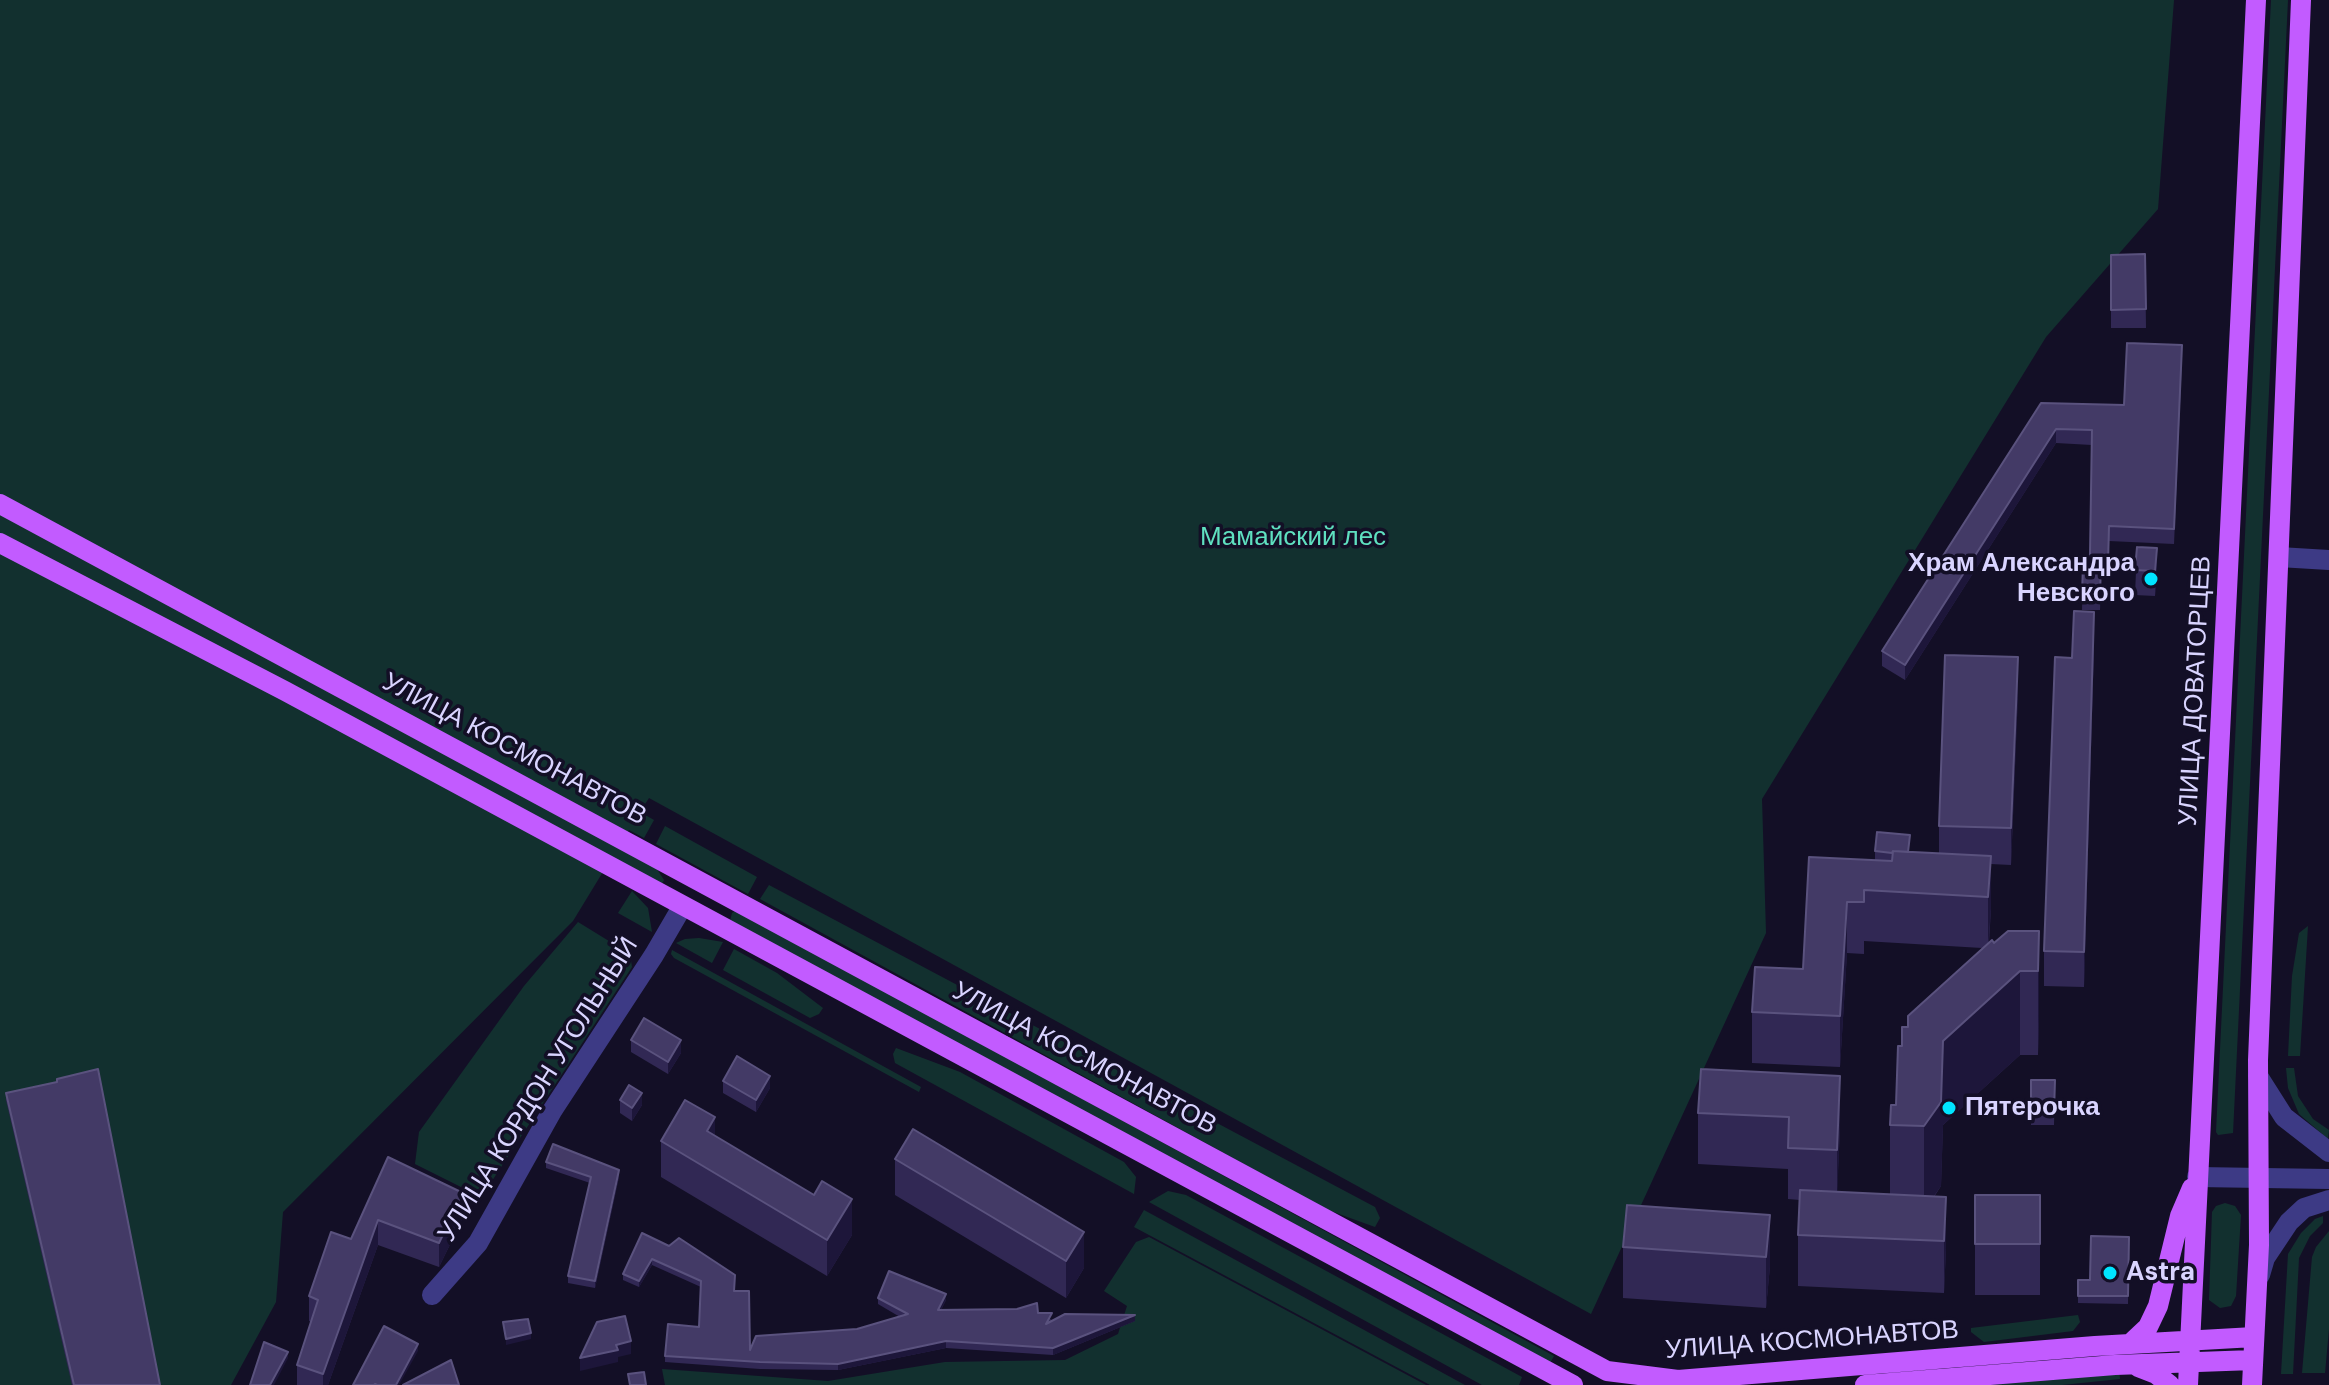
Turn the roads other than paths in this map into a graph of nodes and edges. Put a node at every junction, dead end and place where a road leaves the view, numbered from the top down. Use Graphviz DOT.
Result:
graph roads {
  1 [pos="2256,0"];
  2 [pos="2301,0"];
  3 [pos="0,504"];
  4 [pos="0,543"];
  5 [pos="2279,557"];
  6 [pos="2329,560"];
  7 [pos="682,907"];
  8 [pos="2258,1076"];
  9 [pos="2329,1152"];
  10 [pos="2197,1177"];
  11 [pos="2258,1178"];
  12 [pos="2329,1179"];
  13 [pos="2329,1200"];
  14 [pos="2257,1283"];
  15 [pos="432,1295"];
  16 [pos="2254,1337"];
  17 [pos="2191,1340"];
  18 [pos="2131,1343"];
  19 [pos="2253,1360"];
  20 [pos="2189,1362"];
  21 [pos="2131,1364"];
  22 [pos="1573,1385"];
  23 [pos="1865,1385"];
  24 [pos="2170,1385"];
  25 [pos="2188,1385"];
  26 [pos="2252,1385"];
  1 -- 10 [label="main road, УЛИЦА ДОВАТОРЦЕВ"];
  2 -- 5 [label="main road"];
  3 -- 18 [label="main road, УЛИЦА КОСМОНАВТОВ"];
  4 -- 7 [label="main road"];
  5 -- 6 [label="street"];
  5 -- 8 [label="main road"];
  7 -- 15 [label="street, УЛИЦА КОРДОН УГОЛЬНЫЙ"];
  7 -- 22 [label="main road"];
  8 -- 9 [label="street"];
  8 -- 11 [label="main road"];
  10 -- 11 [label="street"];
  10 -- 17 [label="main road, УЛИЦА ДОВАТОРЦЕВ"];
  10 -- 18 [label="main road"];
  11 -- 12 [label="street"];
  11 -- 14 [label="main road"];
  13 -- 14 [label="street"];
  14 -- 16 [label="main road"];
  16 -- 17 [label="main road, УЛИЦА КОСМОНАВТОВ"];
  16 -- 19 [label="main road"];
  17 -- 18 [label="main road, УЛИЦА КОСМОНАВТОВ"];
  17 -- 20 [label="main road, УЛИЦА ДОВАТОРЦЕВ"];
  19 -- 20 [label="main road, УЛИЦА КОСМОНАВТОВ"];
  19 -- 26 [label="main road"];
  20 -- 21 [label="main road, УЛИЦА КОСМОНАВТОВ"];
  20 -- 25 [label="main road, УЛИЦА ДОВАТОРЦЕВ"];
  21 -- 23 [label="main road, УЛИЦА КОСМОНАВТОВ"];
  21 -- 24 [label="main road"];
}
